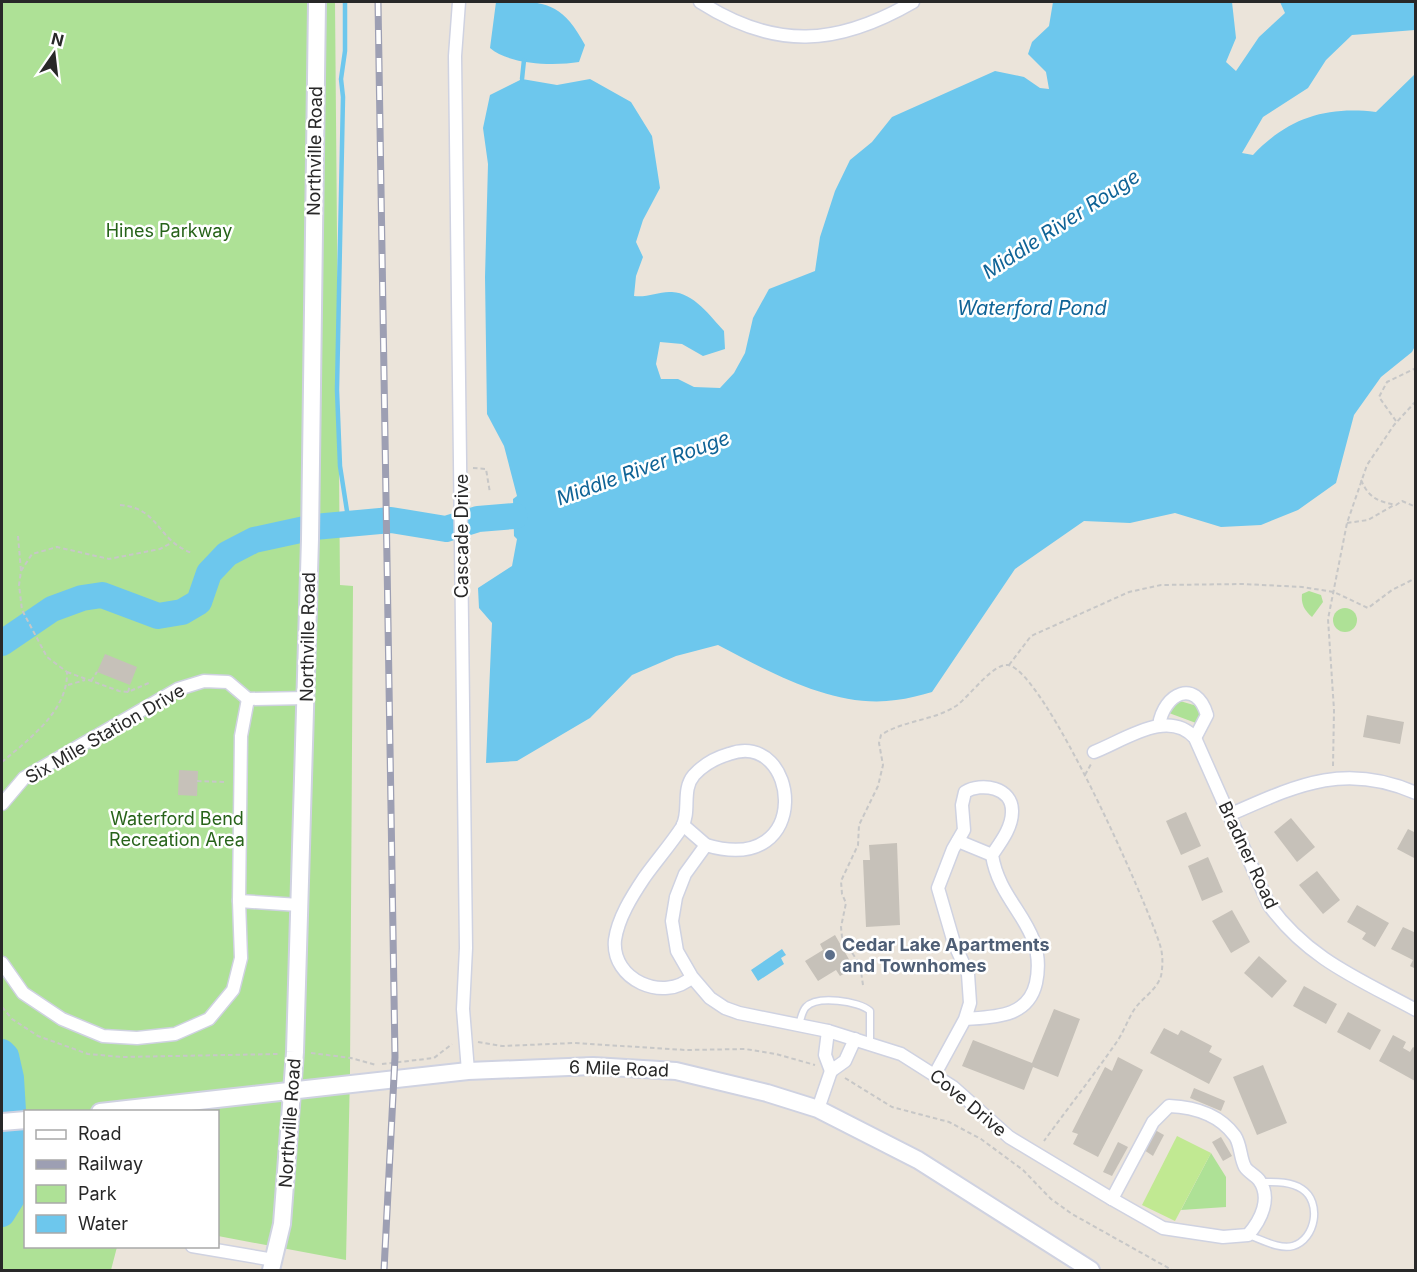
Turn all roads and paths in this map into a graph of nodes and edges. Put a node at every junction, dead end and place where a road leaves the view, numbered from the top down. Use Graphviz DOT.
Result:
graph roads {
  1 [pos="317,2"];
  2 [pos="459,2"];
  3 [pos="700,2"];
  4 [pos="913,2"];
  5 [pos="1416,368"];
  6 [pos="1416,401"];
  7 [pos="1396,422"];
  8 [pos="462,471"];
  9 [pos="1361,480"];
  10 [pos="490,492"];
  11 [pos="120,505"];
  12 [pos="1396,505"];
  13 [pos="1416,507"];
  14 [pos="1347,522"];
  15 [pos="18,536"];
  16 [pos="171,543"];
  17 [pos="192,553"];
  18 [pos="21,571"];
  19 [pos="1416,578"];
  20 [pos="1334,592"];
  21 [pos="1009,665"];
  22 [pos="67,672"];
  23 [pos="97,672"];
  24 [pos="86,680"];
  25 [pos="91,681"];
  26 [pos="151,682"];
  27 [pos="68,685"];
  28 [pos="130,685"];
  29 [pos="128,692"];
  30 [pos="306,698"];
  31 [pos="248,699"];
  32 [pos="1159,725"];
  33 [pos="1195,738"];
  34 [pos="1095,752"];
  35 [pos="2,762"];
  36 [pos="1333,778"];
  37 [pos="197,781"];
  38 [pos="240,783"];
  39 [pos="1416,793"];
  40 [pos="2,804"];
  41 [pos="1229,815"];
  42 [pos="683,825"];
  43 [pos="958,842"];
  44 [pos="706,845"];
  45 [pos="992,855"];
  46 [pos="239,901"];
  47 [pos="299,904"];
  48 [pos="2,963"];
  49 [pos="692,977"];
  50 [pos="863,986"];
  51 [pos="1416,1010"];
  52 [pos="965,1019"];
  53 [pos="799,1024"];
  54 [pos="828,1031"];
  55 [pos="855,1039"];
  56 [pos="870,1043"];
  57 [pos="468,1071"];
  58 [pos="831,1071"];
  59 [pos="936,1074"];
  60 [pos="292,1089"];
  61 [pos="818,1109"];
  62 [pos="117,1110"];
  63 [pos="24,1120"];
  64 [pos="2,1122"];
  65 [pos="1042,1144"];
  66 [pos="1260,1182"];
  67 [pos="1112,1199"];
  68 [pos="1248,1235"];
  69 [pos="201,1248"];
  70 [pos="273,1265"];
  71 [pos="1091,1270"];
  1 -- 30 [label="street, Northville Road"];
  2 -- 8 [label="street, Cascade Drive"];
  3 -- 4 [label="street"];
  5 -- 7 [label="path"];
  6 -- 7 [label="path"];
  7 -- 9 [label="path"];
  8 -- 10 [label="path"];
  8 -- 57 [label="street, Cascade Drive"];
  9 -- 12 [label="path"];
  9 -- 14 [label="path"];
  11 -- 16 [label="path"];
  12 -- 13 [label="path"];
  12 -- 14 [label="path"];
  14 -- 20 [label="path"];
  15 -- 18 [label="path"];
  16 -- 17 [label="path"];
  16 -- 18 [label="path"];
  18 -- 22 [label="path"];
  19 -- 20 [label="path"];
  20 -- 21 [label="path"];
  20 -- 36 [label="path"];
  21 -- 50 [label="path"];
  21 -- 65 [label="path"];
  22 -- 24 [label="path"];
  22 -- 27 [label="path"];
  23 -- 25 [label="path"];
  24 -- 25 [label="path"];
  24 -- 27 [label="path"];
  25 -- 29 [label="path"];
  26 -- 29 [label="path"];
  27 -- 35 [label="path"];
  28 -- 29 [label="path"];
  30 -- 31 [label="street"];
  30 -- 47 [label="street, Northville Road"];
  31 -- 38 [label="street"];
  31 -- 40 [label="street, Six Mile Station Drive"];
  32 -- 33 [label="street"];
  32 -- 33 [label="street"];
  32 -- 34 [label="street"];
  33 -- 41 [label="street, Bradner Road"];
  36 -- 39 [label="street"];
  36 -- 41 [label="street"];
  37 -- 38 [label="path"];
  38 -- 46 [label="street"];
  41 -- 51 [label="street, Bradner Road"];
  42 -- 44 [label="street"];
  42 -- 44 [label="street"];
  42 -- 49 [label="street"];
  43 -- 45 [label="street"];
  43 -- 45 [label="street"];
  43 -- 52 [label="street"];
  44 -- 49 [label="street, Cove Drive"];
  45 -- 52 [label="street"];
  46 -- 47 [label="street"];
  46 -- 48 [label="street"];
  47 -- 60 [label="street, Northville Road"];
  49 -- 53 [label="street, Cove Drive"];
  52 -- 59 [label="street"];
  53 -- 54 [label="street, Cove Drive"];
  53 -- 56 [label="lane"];
  54 -- 55 [label="street, Cove Drive"];
  54 -- 58 [label="street"];
  55 -- 56 [label="street, Cove Drive"];
  55 -- 58 [label="street"];
  56 -- 59 [label="street, Cove Drive"];
  57 -- 60 [label="street, 6 Mile Road"];
  57 -- 61 [label="street, 6 Mile Road"];
  58 -- 61 [label="street"];
  59 -- 67 [label="street, Cove Drive"];
  60 -- 62 [label="street, 6 Mile Road"];
  60 -- 70 [label="street, Northville Road"];
  61 -- 71 [label="street, 6 Mile Road"];
  63 -- 64 [label="street"];
  66 -- 67 [label="street"];
  66 -- 68 [label="street"];
  66 -- 68 [label="lane"];
  67 -- 68 [label="street, Cove Drive"];
  69 -- 70 [label="street"];
}
